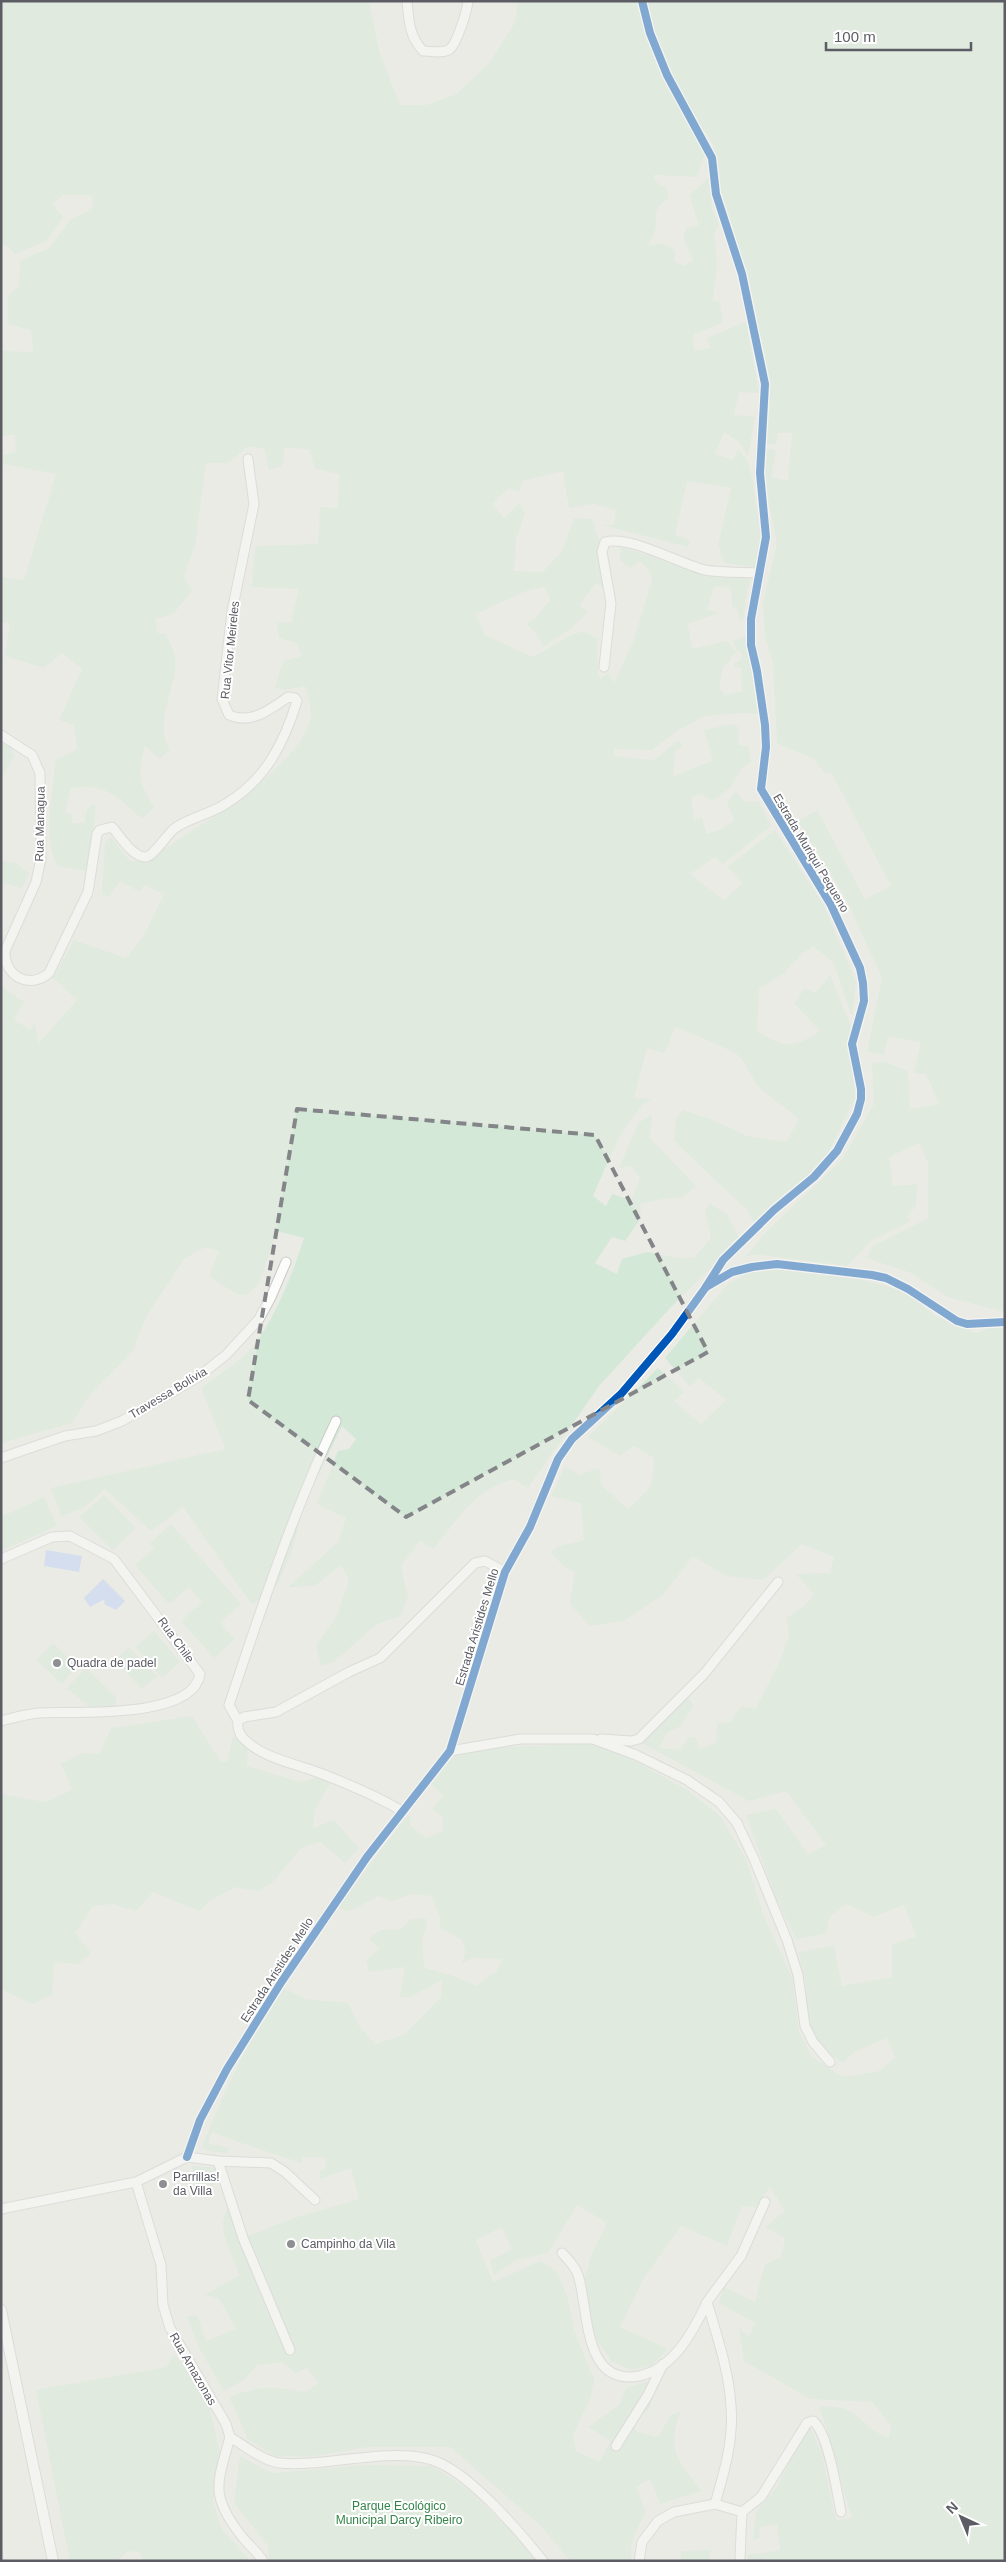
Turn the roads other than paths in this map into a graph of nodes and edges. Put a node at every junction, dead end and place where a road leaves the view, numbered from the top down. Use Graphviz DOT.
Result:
graph roads {
  1 [pos="407,1"];
  2 [pos="468,1"];
  3 [pos="642,1"];
  4 [pos="248,459"];
  5 [pos="760,573"];
  6 [pos="604,667"];
  7 [pos="1,735"];
  8 [pos="21,978"];
  9 [pos="286,1262"];
  10 [pos="706,1287"];
  11 [pos="1005,1322"];
  12 [pos="336,1421"];
  13 [pos="1,1458"];
  14 [pos="1,1559"];
  15 [pos="504,1572"];
  16 [pos="778,1582"];
  17 [pos="1,1721"];
  18 [pos="238,1721"];
  19 [pos="593,1739"];
  20 [pos="450,1751"];
  21 [pos="402,1811"];
  22 [pos="830,2062"];
  23 [pos="187,2156"];
  24 [pos="218,2161"];
  25 [pos="136,2182"];
  26 [pos="315,2200"];
  27 [pos="765,2202"];
  28 [pos="1,2209"];
  29 [pos="562,2253"];
  30 [pos="707,2302"];
  31 [pos="1,2310"];
  32 [pos="290,2350"];
  33 [pos="663,2364"];
  34 [pos="230,2437"];
  35 [pos="616,2446"];
  36 [pos="715,2504"];
  37 [pos="742,2512"];
  38 [pos="841,2512"];
  39 [pos="740,2558"];
  40 [pos="53,2561"];
  41 [pos="263,2561"];
  42 [pos="543,2561"];
  43 [pos="639,2561"];
  1 -- 2 [label="street"];
  3 -- 5 [label="street, Estrada Muriqui Pequeno"];
  4 -- 8 [label="street, Rua Vitor Meireles"];
  5 -- 6 [label="street"];
  5 -- 10 [label="street, Estrada Muriqui Pequeno"];
  7 -- 8 [label="street, Rua Managua"];
  9 -- 13 [label="street, Travessa Bolívia"];
  10 -- 11 [label="street, Estrada Aristides Mello"];
  10 -- 15 [label="street, Estrada Aristides Mello"];
  12 -- 18 [label="street"];
  14 -- 17 [label="street, Rua Chile"];
  15 -- 18 [label="street"];
  15 -- 20 [label="street, Estrada Aristides Mello"];
  16 -- 19 [label="street"];
  18 -- 21 [label="street"];
  19 -- 20 [label="street"];
  19 -- 22 [label="street"];
  20 -- 21 [label="street, Estrada Aristides Mello"];
  21 -- 23 [label="street, Estrada Aristides Mello"];
  23 -- 24 [label="street"];
  23 -- 25 [label="street"];
  24 -- 26 [label="street"];
  24 -- 32 [label="street"];
  25 -- 28 [label="street"];
  25 -- 34 [label="street, Rua Amazonas"];
  27 -- 30 [label="street"];
  29 -- 33 [label="street"];
  30 -- 33 [label="street"];
  30 -- 36 [label="street"];
  31 -- 40 [label="street"];
  33 -- 35 [label="street"];
  34 -- 41 [label="street"];
  34 -- 42 [label="street"];
  36 -- 37 [label="street"];
  36 -- 43 [label="street"];
  37 -- 38 [label="street"];
  37 -- 39 [label="street"];
}
